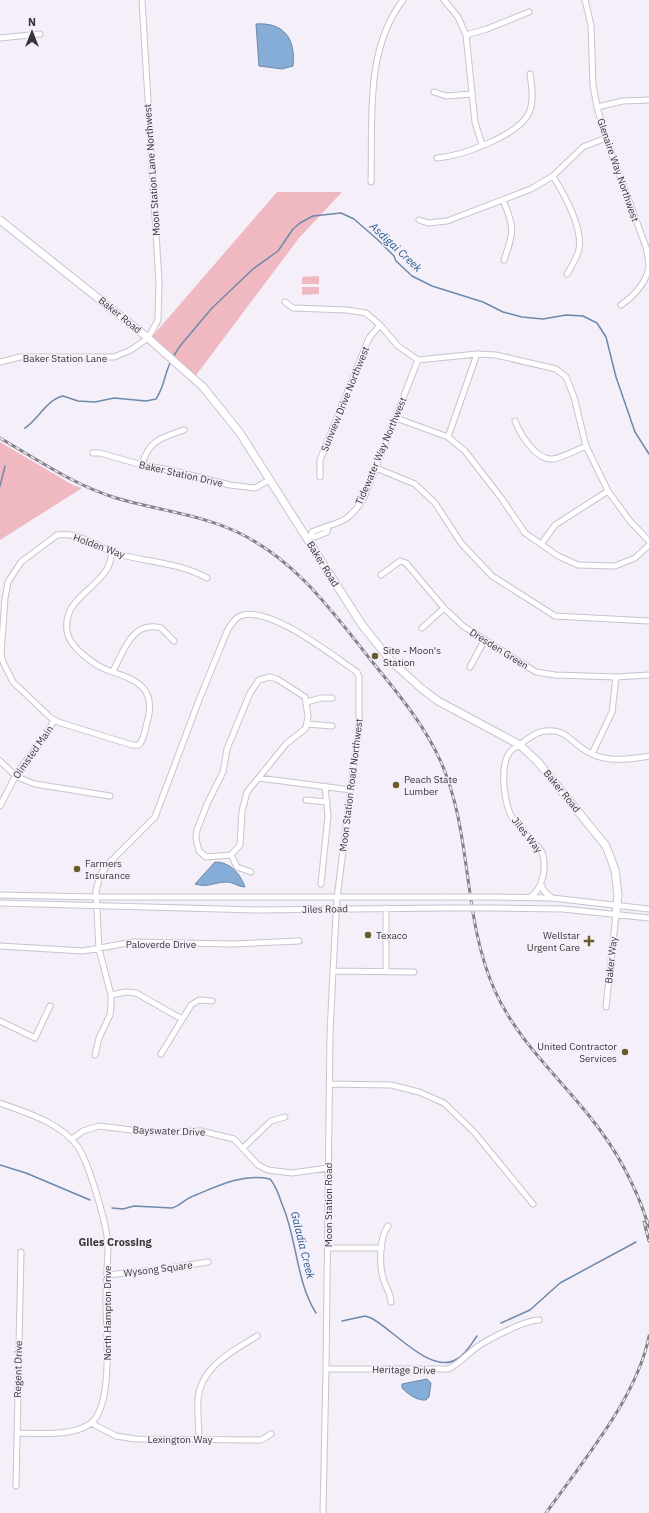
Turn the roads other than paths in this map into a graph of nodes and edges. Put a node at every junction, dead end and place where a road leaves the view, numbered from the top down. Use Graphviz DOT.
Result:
graph roads {
  1 [pos="142,0"];
  2 [pos="403,0"];
  3 [pos="444,0"];
  4 [pos="585,0"];
  5 [pos="528,12"];
  6 [pos="40,34"];
  7 [pos="466,34"];
  8 [pos="0,38"];
  9 [pos="530,74"];
  10 [pos="434,92"];
  11 [pos="471,94"];
  12 [pos="649,100"];
  13 [pos="597,107"];
  14 [pos="606,138"];
  15 [pos="482,144"];
  16 [pos="437,158"];
  17 [pos="553,176"];
  18 [pos="371,182"];
  19 [pos="503,200"];
  20 [pos="0,220"];
  21 [pos="420,220"];
  22 [pos="504,260"];
  23 [pos="567,274"];
  24 [pos="285,302"];
  25 [pos="621,305"];
  26 [pos="380,325"];
  27 [pos="148,338"];
  28 [pos="477,354"];
  29 [pos="418,360"];
  30 [pos="0,362"];
  31 [pos="396,418"];
  32 [pos="515,421"];
  33 [pos="184,430"];
  34 [pos="448,437"];
  35 [pos="586,446"];
  36 [pos="92,453"];
  37 [pos="142,465"];
  38 [pos="376,468"];
  39 [pos="320,477"];
  40 [pos="269,480"];
  41 [pos="608,491"];
  42 [pos="309,538"];
  43 [pos="649,541"];
  44 [pos="542,543"];
  45 [pos="649,545"];
  46 [pos="112,552"];
  47 [pos="382,575"];
  48 [pos="207,578"];
  49 [pos="444,608"];
  50 [pos="649,621"];
  51 [pos="422,628"];
  52 [pos="174,641"];
  53 [pos="484,641"];
  54 [pos="470,667"];
  55 [pos="113,671"];
  56 [pos="649,675"];
  57 [pos="616,677"];
  58 [pos="332,698"];
  59 [pos="307,702"];
  60 [pos="54,720"];
  61 [pos="307,724"];
  62 [pos="332,726"];
  63 [pos="520,745"];
  64 [pos="592,754"];
  65 [pos="649,756"];
  66 [pos="0,761"];
  67 [pos="16,776"];
  68 [pos="259,778"];
  69 [pos="325,786"];
  70 [pos="351,790"];
  71 [pos="110,796"];
  72 [pos="306,800"];
  73 [pos="327,802"];
  74 [pos="0,806"];
  75 [pos="231,855"];
  76 [pos="251,872"];
  77 [pos="321,884"];
  78 [pos="541,885"];
  79 [pos="0,894"];
  80 [pos="96,897"];
  81 [pos="530,897"];
  82 [pos="337,898"];
  83 [pos="552,898"];
  84 [pos="0,903"];
  85 [pos="616,905"];
  86 [pos="96,906"];
  87 [pos="386,908"];
  88 [pos="336,909"];
  89 [pos="649,909"];
  90 [pos="616,914"];
  91 [pos="649,918"];
  92 [pos="299,941"];
  93 [pos="0,946"];
  94 [pos="99,949"];
  95 [pos="333,971"];
  96 [pos="386,972"];
  97 [pos="414,972"];
  98 [pos="111,995"];
  99 [pos="212,1001"];
  100 [pos="50,1006"];
  101 [pos="606,1007"];
  102 [pos="182,1019"];
  103 [pos="0,1021"];
  104 [pos="161,1054"];
  105 [pos="95,1055"];
  106 [pos="330,1084"];
  107 [pos="0,1103"];
  108 [pos="285,1117"];
  109 [pos="72,1139"];
  110 [pos="244,1147"];
  111 [pos="328,1168"];
  112 [pos="534,1204"];
  113 [pos="388,1226"];
  114 [pos="328,1248"];
  115 [pos="382,1248"];
  116 [pos="21,1252"];
  117 [pos="208,1262"];
  118 [pos="107,1275"];
  119 [pos="391,1302"];
  120 [pos="539,1320"];
  121 [pos="257,1336"];
  122 [pos="326,1369"];
  123 [pos="91,1423"];
  124 [pos="17,1433"];
  125 [pos="271,1434"];
  126 [pos="198,1439"];
  127 [pos="16,1486"];
  128 [pos="323,1513"];
  1 -- 27 [label="street, Moon Station Lane Northwest"];
  2 -- 18 [label="street"];
  3 -- 7 [label="street"];
  4 -- 13 [label="street, Glenaire Way Northwest"];
  5 -- 7 [label="street"];
  6 -- 8 [label="street"];
  7 -- 11 [label="street"];
  9 -- 15 [label="street"];
  10 -- 11 [label="street"];
  11 -- 15 [label="street"];
  12 -- 13 [label="street"];
  13 -- 14 [label="street, Glenaire Way Northwest"];
  14 -- 17 [label="street"];
  14 -- 25 [label="street, Glenaire Way Northwest"];
  15 -- 16 [label="street"];
  17 -- 19 [label="street"];
  17 -- 23 [label="street"];
  19 -- 21 [label="street"];
  19 -- 22 [label="street"];
  20 -- 27 [label="main road, Baker Road"];
  24 -- 26 [label="street"];
  26 -- 29 [label="street"];
  26 -- 39 [label="street, Sunview Drive Northwest"];
  27 -- 30 [label="street, Baker Station Lane"];
  27 -- 40 [label="main road, Baker Road"];
  28 -- 29 [label="street"];
  28 -- 34 [label="street"];
  28 -- 35 [label="street"];
  29 -- 31 [label="street, Tidewater Way Northwest"];
  31 -- 34 [label="street"];
  31 -- 38 [label="street, Tidewater Way Northwest"];
  32 -- 35 [label="street"];
  33 -- 37 [label="street"];
  34 -- 44 [label="street"];
  35 -- 41 [label="street"];
  36 -- 37 [label="street, Baker Station Drive"];
  37 -- 40 [label="street, Baker Station Drive"];
  38 -- 42 [label="street, Tidewater Way Northwest"];
  38 -- 50 [label="street"];
  40 -- 42 [label="main road, Baker Road"];
  41 -- 43 [label="street"];
  41 -- 44 [label="street"];
  42 -- 63 [label="main road, Baker Road"];
  44 -- 45 [label="street"];
  46 -- 48 [label="street, Holden Way"];
  46 -- 55 [label="street, Holden Way"];
  46 -- 60 [label="street, Holden Way"];
  47 -- 49 [label="street, Dresden Green"];
  49 -- 51 [label="street"];
  49 -- 53 [label="street, Dresden Green"];
  52 -- 55 [label="street"];
  53 -- 54 [label="street"];
  53 -- 57 [label="street, Dresden Green"];
  55 -- 60 [label="street, Holden Way"];
  56 -- 57 [label="street, Dresden Green"];
  57 -- 64 [label="street"];
  58 -- 59 [label="street"];
  59 -- 61 [label="street"];
  59 -- 75 [label="street"];
  60 -- 67 [label="street, Olmsted Main"];
  61 -- 62 [label="street"];
  61 -- 68 [label="street"];
  63 -- 64 [label="street"];
  63 -- 78 [label="street, Jiles Way"];
  63 -- 85 [label="main road, Baker Road"];
  64 -- 65 [label="street"];
  66 -- 67 [label="street"];
  67 -- 71 [label="street"];
  67 -- 74 [label="street, Olmsted Main"];
  68 -- 69 [label="street"];
  68 -- 75 [label="street"];
  69 -- 70 [label="street"];
  69 -- 73 [label="street"];
  70 -- 80 [label="street, Moon Station Road Northwest"];
  70 -- 82 [label="street, Moon Station Road Northwest"];
  72 -- 73 [label="street"];
  73 -- 77 [label="street"];
  75 -- 76 [label="street"];
  78 -- 81 [label="street"];
  78 -- 83 [label="street"];
  79 -- 80 [label="street, Jiles Road"];
  80 -- 82 [label="street, Jiles Road"];
  80 -- 86 [label="street"];
  81 -- 82 [label="street, Jiles Road, bridge"];
  81 -- 83 [label="street, Jiles Road"];
  82 -- 88 [label="street, Moon Station Road"];
  83 -- 85 [label="street, Jiles Road"];
  84 -- 86 [label="street, Jiles Road"];
  85 -- 89 [label="street, Jiles Road"];
  85 -- 90 [label="main road, Baker Road"];
  86 -- 88 [label="street, Jiles Road"];
  86 -- 94 [label="street"];
  87 -- 88 [label="street, Jiles Road"];
  87 -- 90 [label="street, Jiles Road, bridge"];
  87 -- 96 [label="street"];
  88 -- 95 [label="street, Moon Station Road"];
  90 -- 91 [label="street, Jiles Road"];
  90 -- 101 [label="street, Baker Way"];
  92 -- 94 [label="street, Paloverde Drive"];
  93 -- 94 [label="street, Paloverde Drive"];
  94 -- 98 [label="street"];
  95 -- 96 [label="street"];
  95 -- 106 [label="street, Moon Station Road"];
  96 -- 97 [label="street"];
  98 -- 102 [label="street"];
  98 -- 105 [label="street"];
  99 -- 102 [label="street"];
  100 -- 103 [label="street"];
  102 -- 104 [label="street"];
  106 -- 111 [label="street, Moon Station Road"];
  106 -- 112 [label="street"];
  107 -- 109 [label="street, North Hampton Drive"];
  108 -- 110 [label="street"];
  109 -- 110 [label="street, Bayswater Drive"];
  109 -- 118 [label="street, North Hampton Drive"];
  110 -- 111 [label="street, Bayswater Drive"];
  111 -- 114 [label="street, Moon Station Road"];
  113 -- 115 [label="street"];
  114 -- 115 [label="street"];
  114 -- 122 [label="street, Moon Station Road"];
  115 -- 119 [label="street"];
  116 -- 124 [label="street, Regent Drive"];
  117 -- 118 [label="street, Wysong Square"];
  118 -- 123 [label="street, North Hampton Drive"];
  120 -- 122 [label="street, Heritage Drive"];
  121 -- 126 [label="street"];
  122 -- 128 [label="street, Moon Station Road"];
  123 -- 124 [label="street"];
  123 -- 126 [label="street, Lexington Way"];
  124 -- 127 [label="street, Regent Drive"];
  125 -- 126 [label="street, Lexington Way"];
}
